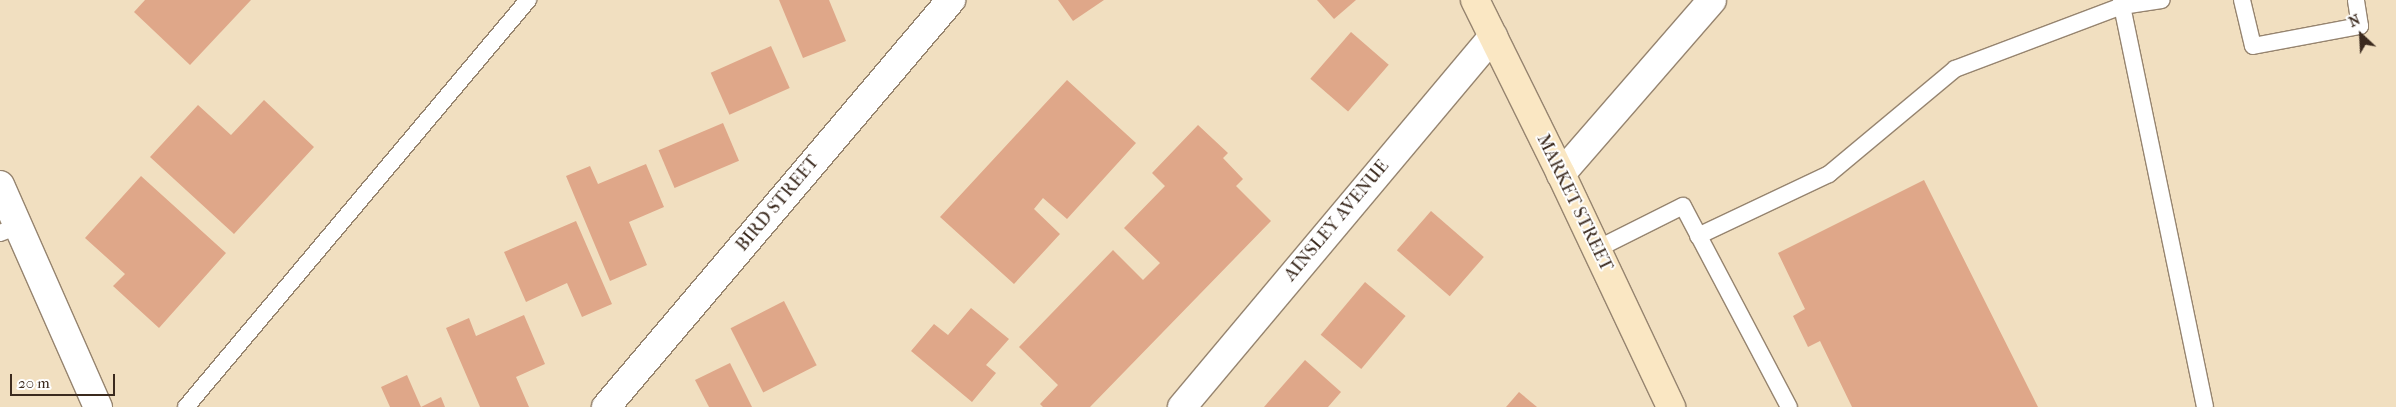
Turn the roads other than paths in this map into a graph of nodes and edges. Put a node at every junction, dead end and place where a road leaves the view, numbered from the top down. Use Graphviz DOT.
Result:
graph roads {
  1 [pos="528,0"];
  2 [pos="951,0"];
  3 [pos="1475,0"];
  4 [pos="1712,0"];
  5 [pos="2162,0"];
  6 [pos="2242,0"];
  7 [pos="2356,0"];
  8 [pos="2122,3"];
  9 [pos="1493,36"];
  10 [pos="1562,174"];
  11 [pos="0,185"];
  12 [pos="9,230"];
  13 [pos="1698,236"];
  14 [pos="1597,249"];
  15 [pos="98,407"];
  16 [pos="186,407"];
  17 [pos="606,407"];
  18 [pos="1182,407"];
  19 [pos="1671,407"];
  20 [pos="1789,407"];
  21 [pos="2205,407"];
  1 -- 16 [label="lane"];
  2 -- 17 [label="street, BIRD STREET"];
  3 -- 9 [label="main road, MARKET STREET"];
  4 -- 10 [label="street"];
  5 -- 8 [label="lane"];
  6 -- 7 [label="lane"];
  8 -- 13 [label="lane"];
  8 -- 21 [label="lane"];
  9 -- 10 [label="main road, MARKET STREET"];
  9 -- 18 [label="street, AINSLEY AVENUE"];
  10 -- 14 [label="main road, MARKET STREET"];
  11 -- 12 [label="street"];
  12 -- 15 [label="street"];
  13 -- 14 [label="lane"];
  13 -- 20 [label="lane"];
  14 -- 19 [label="main road, MARKET STREET"];
}
